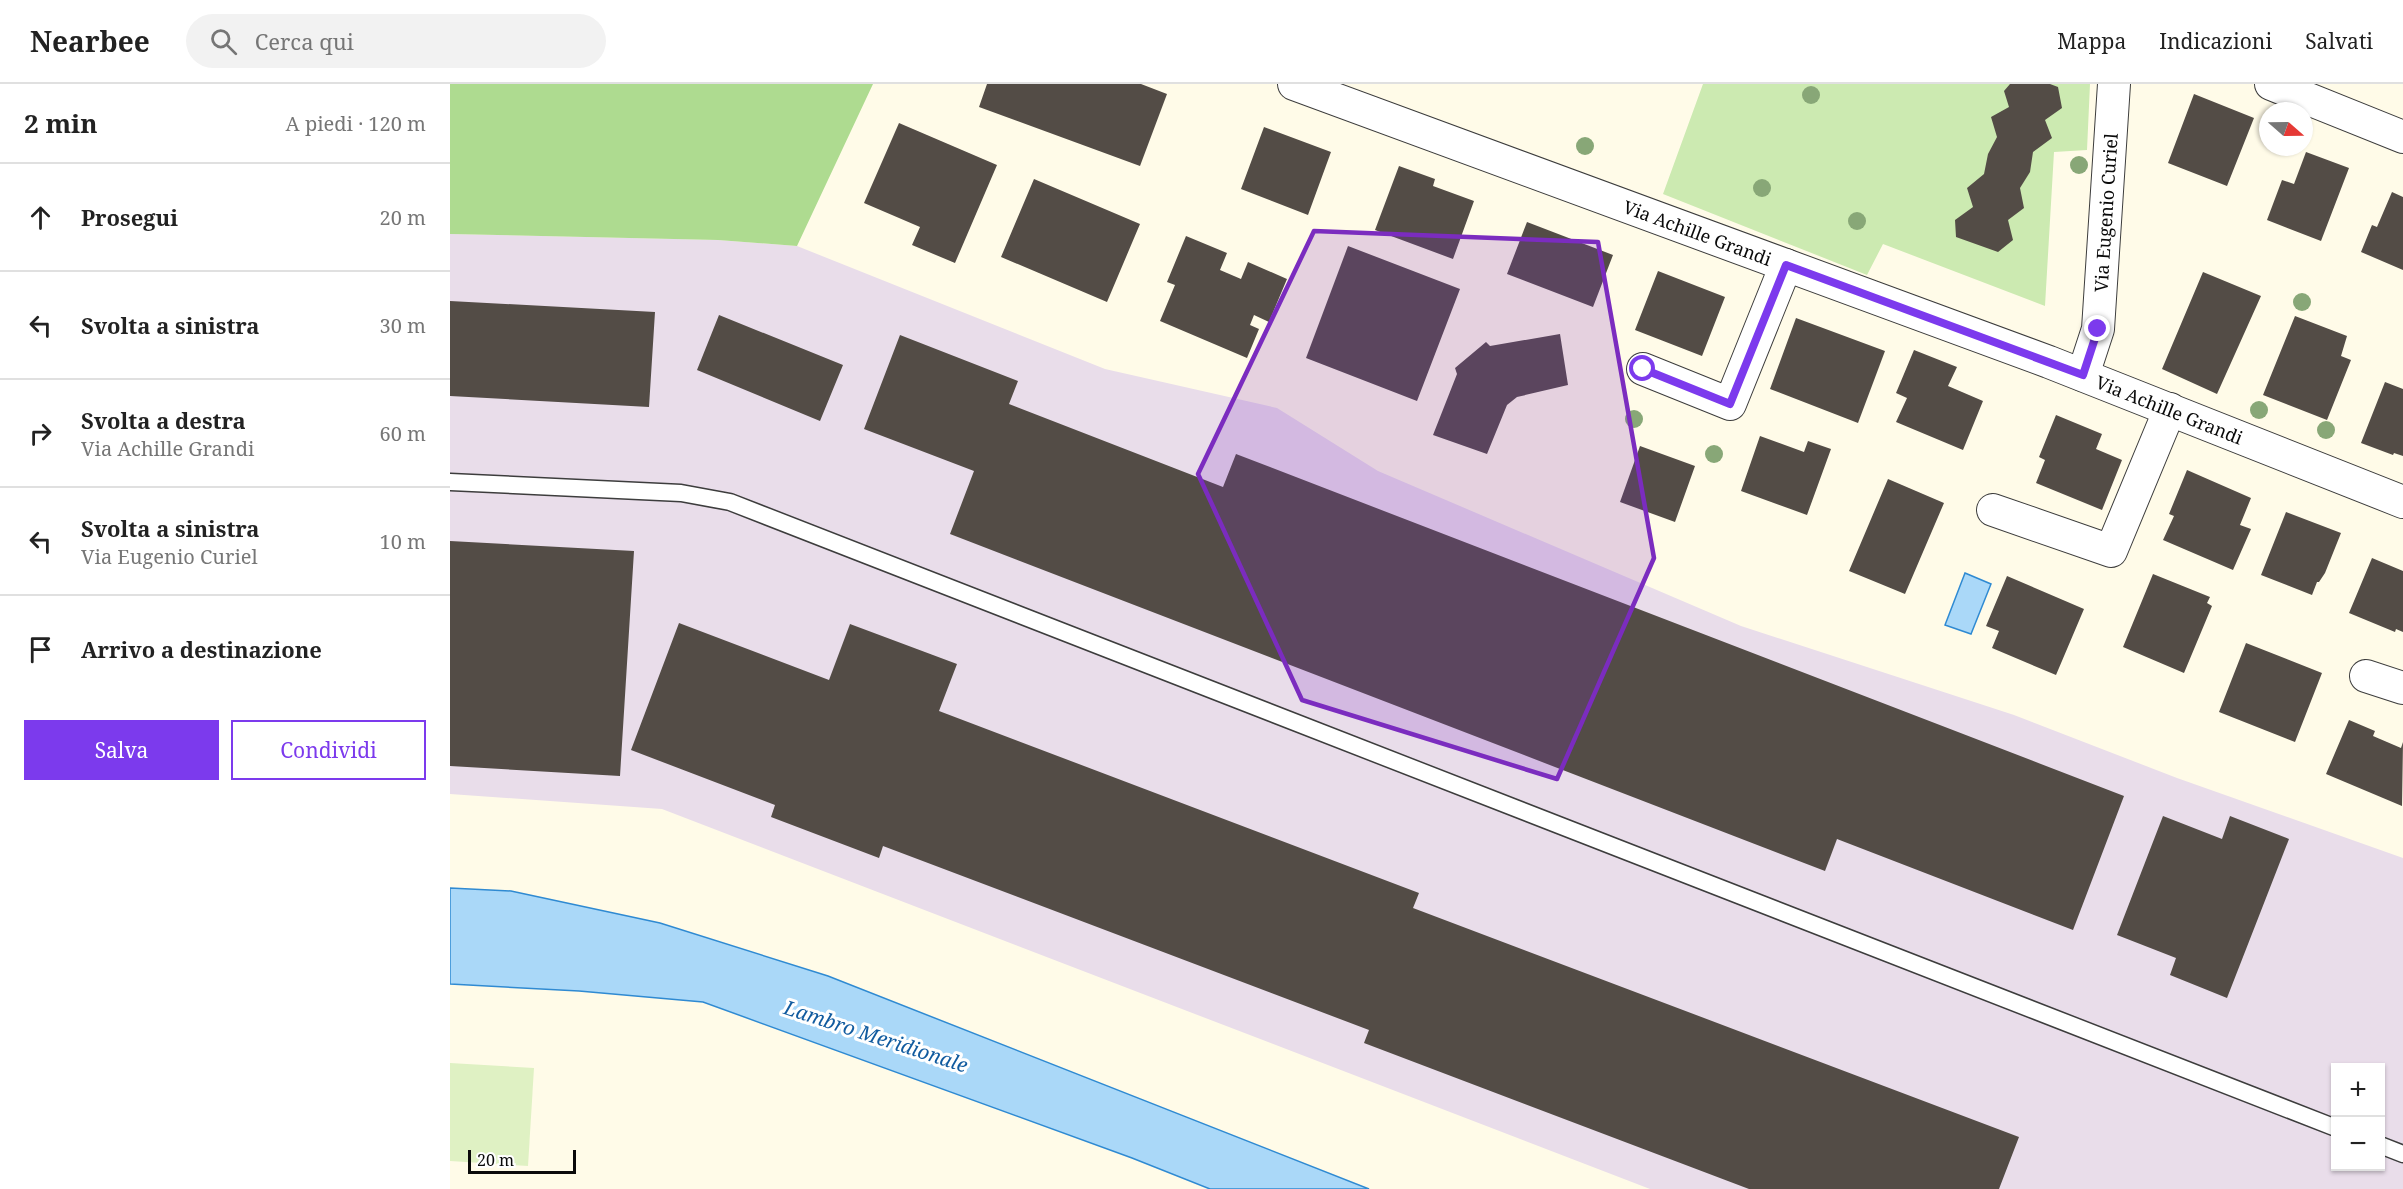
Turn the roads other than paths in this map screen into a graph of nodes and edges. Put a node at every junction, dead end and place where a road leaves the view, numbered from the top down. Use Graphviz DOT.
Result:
graph roads {
  1 [pos="1294,84"];
  2 [pos="2114,84"];
  3 [pos="2271,84"];
  4 [pos="2403,137"];
  5 [pos="1786,265"];
  6 [pos="1643,369"];
  7 [pos="2083,375"];
  8 [pos="2170,409"];
  9 [pos="450,482"];
  10 [pos="2403,502"];
  11 [pos="1993,510"];
  12 [pos="2366,676"];
  13 [pos="2403,688"];
  14 [pos="2331,1126"];
  15 [pos="2385,1147"];
  16 [pos="2403,1154"];
  1 -- 5 [label="street, Via Achille Grandi"];
  2 -- 7 [label="street, Via Eugenio Curiel"];
  3 -- 4 [label="street"];
  5 -- 6 [label="street"];
  5 -- 7 [label="street, Via Achille Grandi"];
  7 -- 8 [label="street, Via Achille Grandi"];
  8 -- 10 [label="street, Via Achille Grandi"];
  8 -- 11 [label="street"];
  9 -- 14 [label="lane"];
  12 -- 13 [label="street"];
  15 -- 16 [label="lane"];
}
